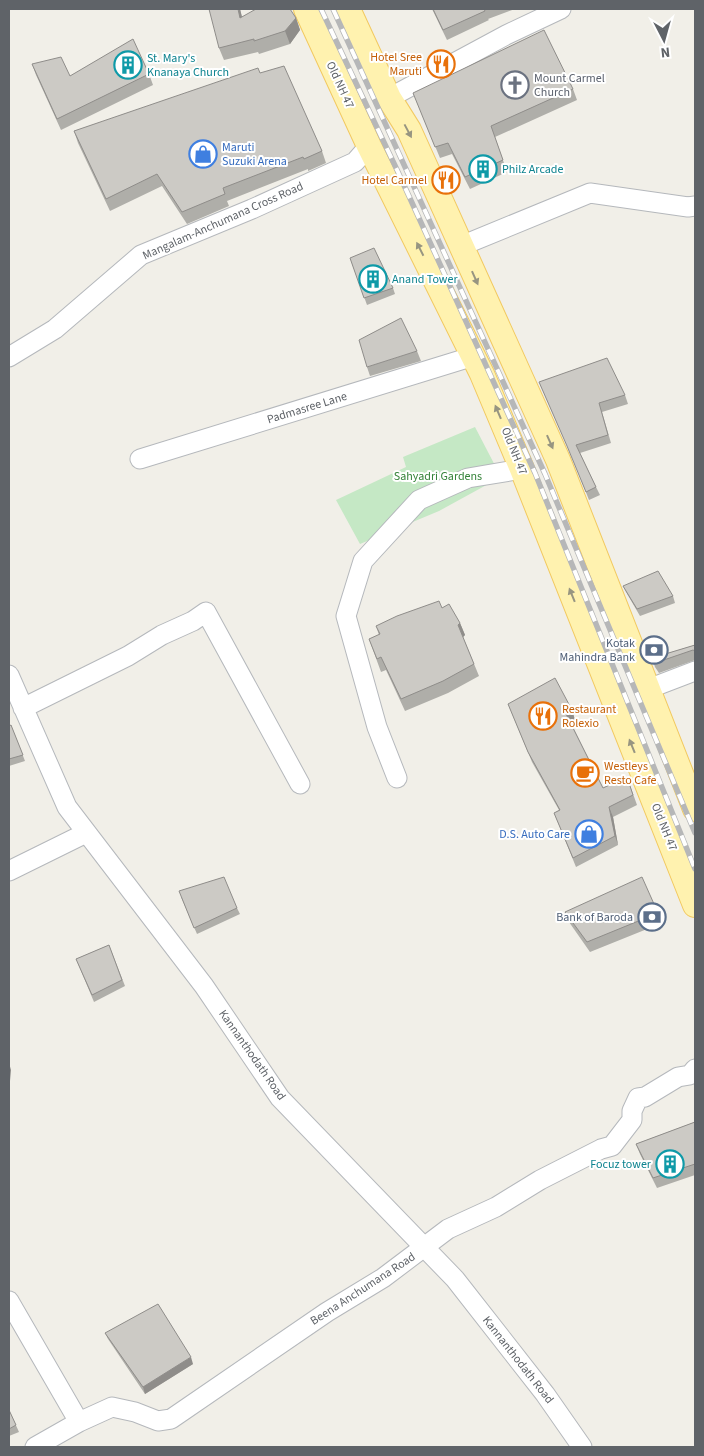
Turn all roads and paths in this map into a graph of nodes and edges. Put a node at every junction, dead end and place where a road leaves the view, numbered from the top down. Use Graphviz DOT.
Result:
graph roads {
  1 [pos="306,9"];
  2 [pos="348,9"];
  3 [pos="560,9"];
  4 [pos="389,98"];
  5 [pos="369,146"];
  6 [pos="695,206"];
  7 [pos="461,246"];
  8 [pos="9,357"];
  9 [pos="513,362"];
  10 [pos="478,365"];
  11 [pos="140,460"];
  12 [pos="522,469"];
  13 [pos="695,671"];
  14 [pos="9,675"];
  15 [pos="648,689"];
  16 [pos="23,708"];
  17 [pos="397,778"];
  18 [pos="300,784"];
  19 [pos="695,809"];
  20 [pos="86,832"];
  21 [pos="9,871"];
  22 [pos="695,905"];
  23 [pos="695,1069"];
  24 [pos="425,1248"];
  25 [pos="9,1301"];
  26 [pos="79,1422"];
  27 [pos="35,1447"];
  28 [pos="582,1447"];
  1 -- 5 [label="main road, Old NH 47"];
  2 -- 4 [label="main road"];
  3 -- 4 [label="street"];
  4 -- 7 [label="main road, one-way"];
  5 -- 8 [label="street, Mangalam-Anchumana Cross Road"];
  10 -- 5 [label="main road, Old NH 47, one-way"];
  6 -- 7 [label="street"];
  7 -- 9 [label="main road, one-way"];
  9 -- 10 [label="main road"];
  9 -- 15 [label="main road, one-way"];
  10 -- 11 [label="street, Padmasree Lane"];
  12 -- 10 [label="main road, Old NH 47, one-way"];
  12 -- 17 [label="street"];
  22 -- 12 [label="main road, Old NH 47, one-way"];
  13 -- 15 [label="street"];
  14 -- 16 [label="street, Kannanthodath Road"];
  15 -- 19 [label="main road"];
  16 -- 18 [label="street"];
  16 -- 20 [label="street, Kannanthodath Road"];
  20 -- 21 [label="street"];
  20 -- 24 [label="street, Kannanthodath Road"];
  23 -- 24 [label="street, Beena Anchumana Road"];
  24 -- 26 [label="street, Beena Anchumana Road"];
  24 -- 28 [label="street, Kannanthodath Road"];
  25 -- 26 [label="street"];
  26 -- 27 [label="street, Beena Anchumana Road"];
}
